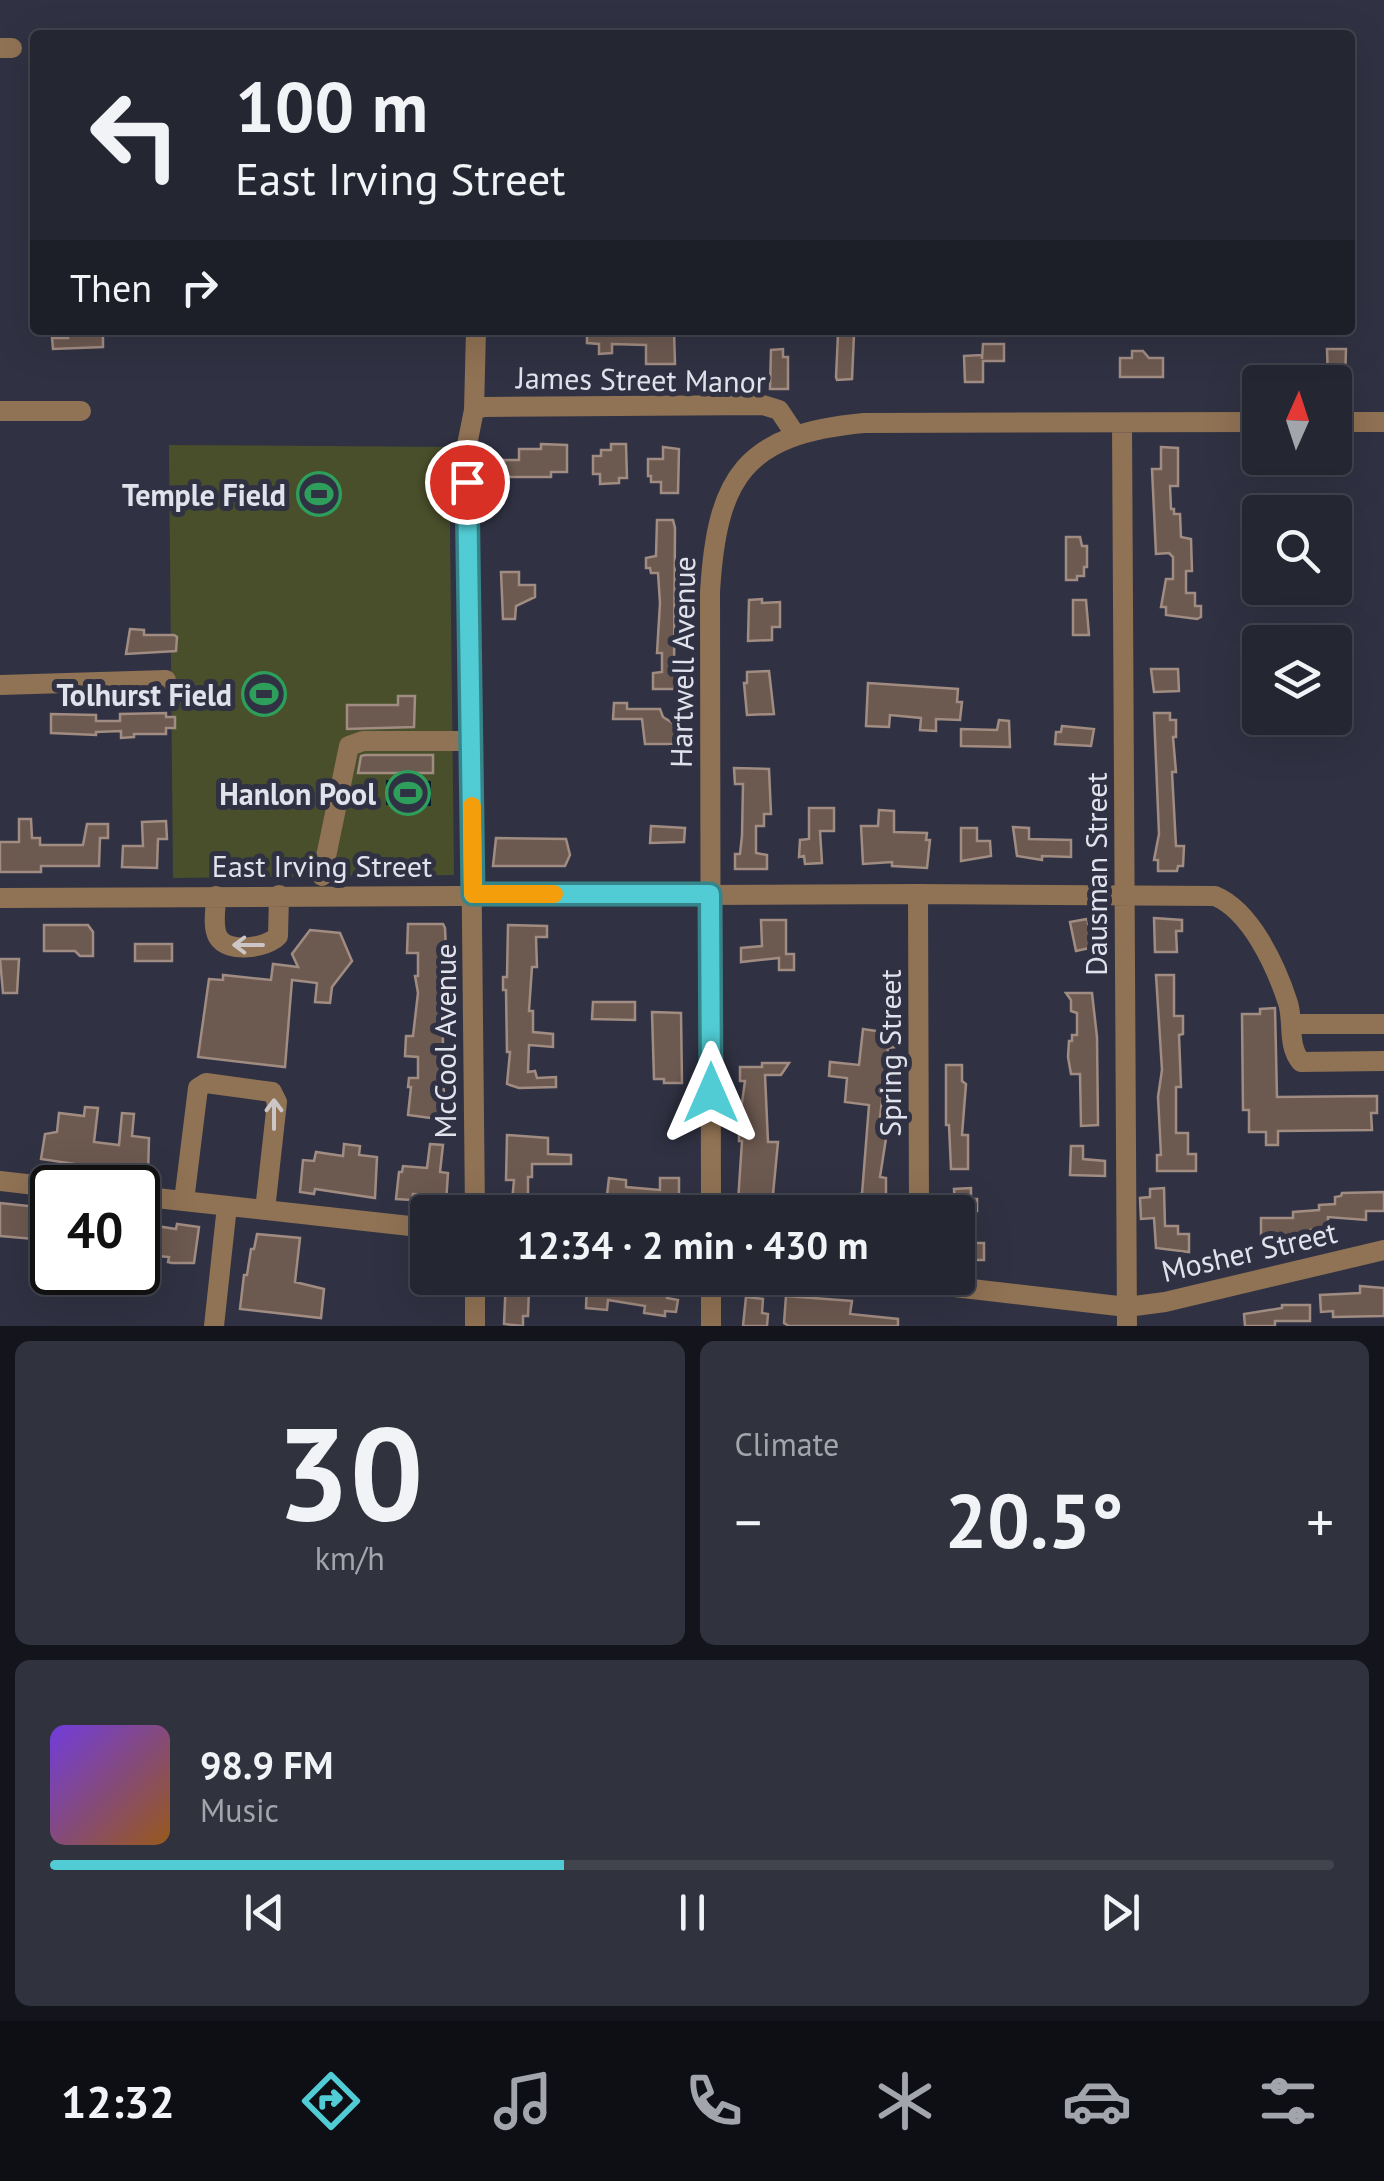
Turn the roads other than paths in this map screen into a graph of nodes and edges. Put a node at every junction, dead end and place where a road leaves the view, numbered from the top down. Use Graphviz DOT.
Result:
graph roads {
  1 [pos="476,335"];
  2 [pos="474,410"];
  3 [pos="81,411"];
  4 [pos="0,412"];
  5 [pos="1122,422"];
  6 [pos="1242,422"];
  7 [pos="1352,422"];
  8 [pos="1384,422"];
  9 [pos="795,434"];
  10 [pos="166,680"];
  11 [pos="0,684"];
  12 [pos="471,741"];
  13 [pos="322,876"];
  14 [pos="473,894"];
  15 [pos="710,894"];
  16 [pos="918,894"];
  17 [pos="1125,894"];
  18 [pos="279,895"];
  19 [pos="216,896"];
  20 [pos="0,898"];
  21 [pos="1291,1024"];
  22 [pos="1384,1024"];
  23 [pos="1384,1061"];
  24 [pos="0,1181"];
  25 [pos="30,1184"];
  26 [pos="474,1195"];
  27 [pos="711,1195"];
  28 [pos="919,1195"];
  29 [pos="160,1198"];
  30 [pos="184,1201"];
  31 [pos="228,1206"];
  32 [pos="265,1210"];
  33 [pos="410,1226"];
  34 [pos="1384,1250"];
  35 [pos="975,1290"];
  36 [pos="475,1295"];
  37 [pos="711,1295"];
  38 [pos="1127,1316"];
  39 [pos="214,1326"];
  40 [pos="474,1326"];
  41 [pos="711,1326"];
  1 -- 2 [label="street, McCool Avenue"];
  2 -- 9 [label="street, James Street Manor"];
  2 -- 12 [label="street, McCool Avenue"];
  3 -- 4 [label="street"];
  5 -- 6 [label="street, Hartwell Avenue"];
  5 -- 9 [label="street, Hartwell Avenue"];
  5 -- 17 [label="street, Dausman Street"];
  7 -- 8 [label="street"];
  9 -- 15 [label="street, Hartwell Avenue"];
  10 -- 11 [label="street"];
  12 -- 13 [label="street"];
  12 -- 14 [label="street, McCool Avenue"];
  14 -- 15 [label="street, East Irving Street"];
  14 -- 18 [label="street, East Irving Street"];
  14 -- 26 [label="street, McCool Avenue"];
  15 -- 16 [label="street, East Irving Street"];
  15 -- 27 [label="street, Hartwell Avenue"];
  16 -- 17 [label="street, East Irving Street"];
  16 -- 28 [label="street, Spring Street"];
  17 -- 21 [label="street, East Irving Street"];
  17 -- 38 [label="street, Dausman Street"];
  18 -- 19 [label="street, East Irving Street"];
  18 -- 19 [label="street, one-way"];
  19 -- 20 [label="street, East Irving Street"];
  21 -- 22 [label="street"];
  21 -- 23 [label="street"];
  24 -- 25 [label="street"];
  29 -- 30 [label="street"];
  30 -- 31 [label="street"];
  32 -- 30 [label="street, one-way"];
  31 -- 32 [label="street"];
  31 -- 39 [label="street"];
  32 -- 33 [label="street"];
  34 -- 38 [label="street, Mosher Street"];
  35 -- 38 [label="street, Mosher Street"];
  36 -- 40 [label="street"];
  37 -- 41 [label="street"];
}
